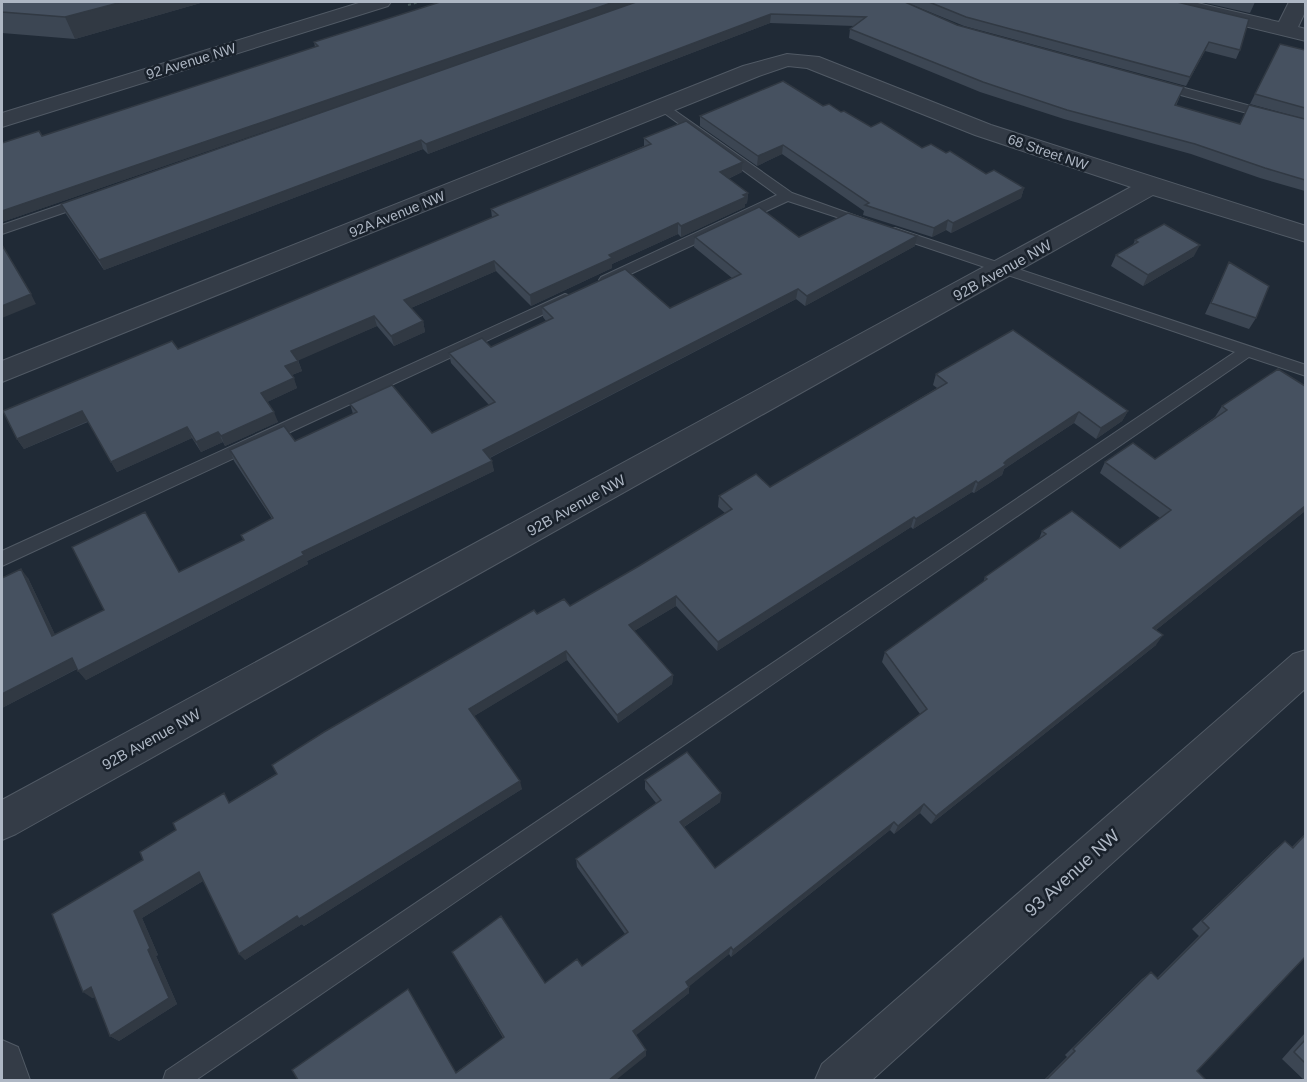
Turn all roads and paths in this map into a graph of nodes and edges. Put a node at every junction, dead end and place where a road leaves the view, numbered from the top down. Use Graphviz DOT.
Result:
graph roads {
  1 [pos="381,2"];
  2 [pos="1170,2"];
  3 [pos="1299,2"];
  4 [pos="1296,33"];
  5 [pos="794,60"];
  6 [pos="1144,81"];
  7 [pos="664,107"];
  8 [pos="2,120"];
  9 [pos="1305,125"];
  10 [pos="1151,186"];
  11 [pos="103,195"];
  12 [pos="787,196"];
  13 [pos="2,230"];
  14 [pos="1305,234"];
  15 [pos="1006,268"];
  16 [pos="1248,351"];
  17 [pos="1305,370"];
  18 [pos="2,372"];
  19 [pos="2,559"];
  20 [pos="1305,665"];
  21 [pos="2,821"];
  22 [pos="2,1063"];
  23 [pos="7,1080"];
  24 [pos="175,1080"];
  25 [pos="838,1080"];
  1 -- 8 [label="street, 92 Avenue NW"];
  2 -- 4 [label="street"];
  3 -- 4 [label="street"];
  5 -- 7 [label="street, 92A Avenue NW"];
  5 -- 10 [label="street, 68 Street NW"];
  6 -- 9 [label="lane"];
  7 -- 12 [label="lane"];
  7 -- 18 [label="street, 92A Avenue NW"];
  10 -- 14 [label="street, 68 Street NW"];
  10 -- 15 [label="street, 92B Avenue NW"];
  11 -- 13 [label="lane"];
  12 -- 15 [label="lane"];
  12 -- 19 [label="lane"];
  15 -- 16 [label="lane"];
  15 -- 21 [label="street, 92B Avenue NW"];
  16 -- 17 [label="lane"];
  16 -- 24 [label="lane"];
  20 -- 25 [label="street, 93 Avenue NW"];
  22 -- 23 [label="street"];
}
